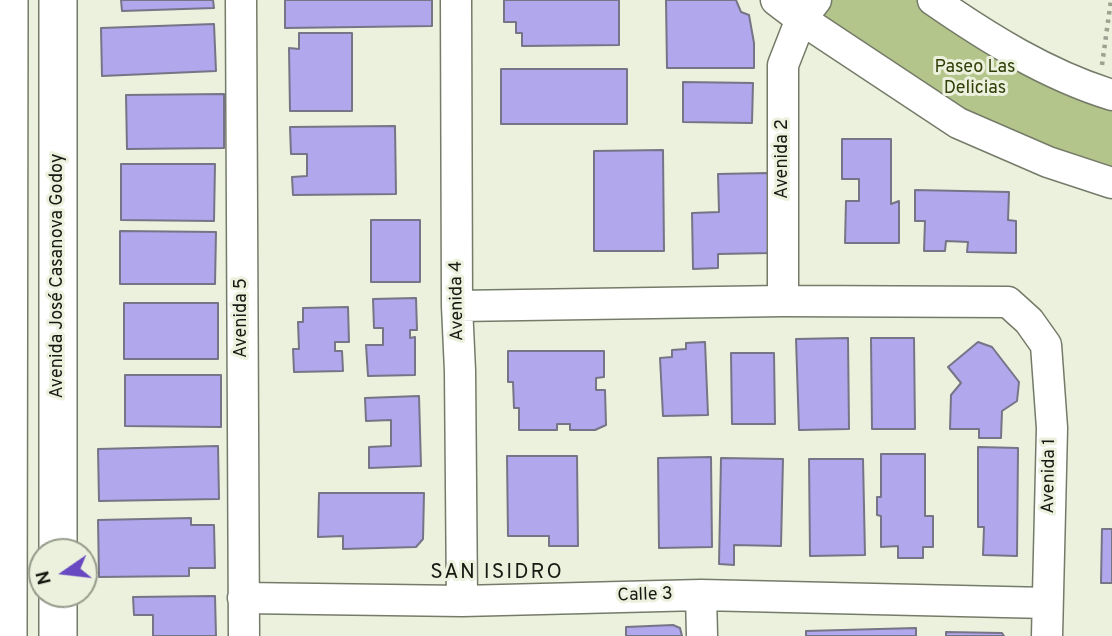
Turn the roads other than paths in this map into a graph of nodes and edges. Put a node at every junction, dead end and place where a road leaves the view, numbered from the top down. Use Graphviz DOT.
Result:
graph roads {
  1 [pos="9,0"];
  2 [pos="58,0"];
  3 [pos="241,0"];
  4 [pos="456,0"];
  5 [pos="776,0"];
  6 [pos="933,0"];
  7 [pos="808,10"];
  8 [pos="1105,93"];
  9 [pos="1112,183"];
  10 [pos="783,301"];
  11 [pos="457,306"];
  12 [pos="58,538"];
  13 [pos="701,595"];
  14 [pos="243,598"];
  15 [pos="462,601"];
  16 [pos="1047,603"];
  17 [pos="58,608"];
  18 [pos="8,636"];
  19 [pos="58,636"];
  20 [pos="244,636"];
  21 [pos="702,636"];
  22 [pos="1047,636"];
  1 -- 18 [label="street"];
  2 -- 12 [label="street, Avenida José Casanova Godoy"];
  3 -- 14 [label="street, Avenida 5"];
  4 -- 11 [label="street, Avenida 4"];
  5 -- 7 [label="street"];
  6 -- 8 [label="street"];
  7 -- 9 [label="street"];
  7 -- 10 [label="street, Avenida 2"];
  10 -- 11 [label="street"];
  10 -- 16 [label="street, Avenida 1"];
  11 -- 15 [label="street, Avenida 4"];
  13 -- 15 [label="street, Calle 3"];
  13 -- 16 [label="street, Calle 3"];
  13 -- 21 [label="street"];
  14 -- 15 [label="street, Calle 3"];
  14 -- 20 [label="street, Avenida 5"];
  16 -- 22 [label="street, Avenida 1"];
  17 -- 19 [label="street"];
}
